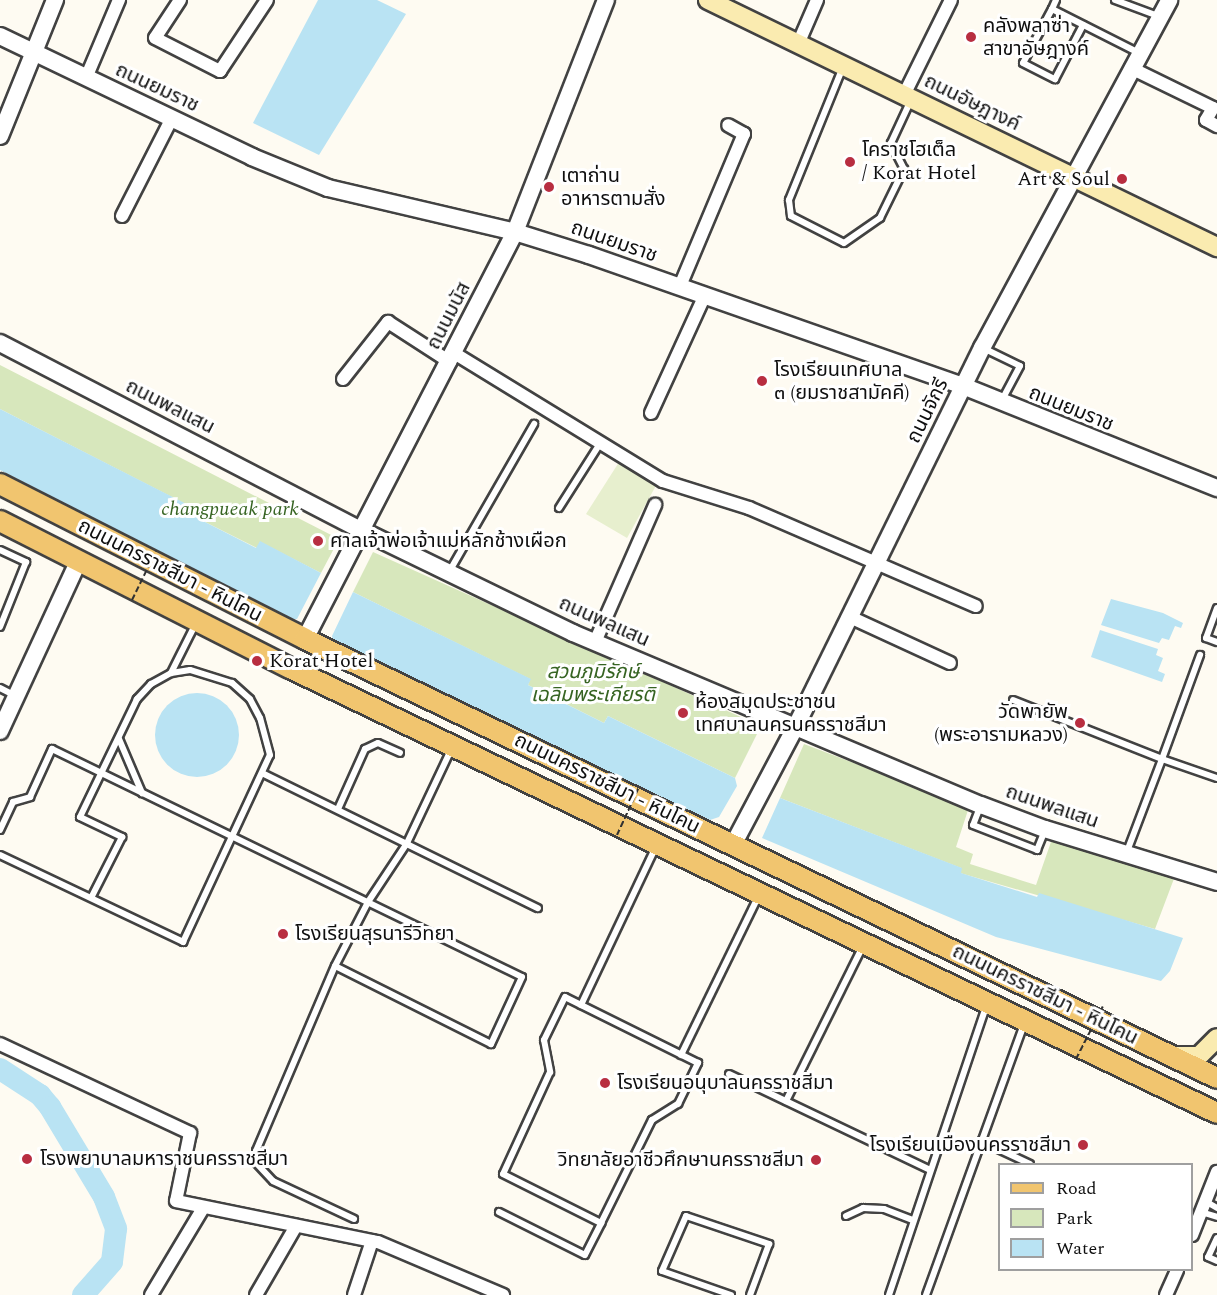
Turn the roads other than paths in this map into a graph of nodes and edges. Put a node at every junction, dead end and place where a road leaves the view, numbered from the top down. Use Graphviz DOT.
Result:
graph roads {
  1 [pos="55,0"];
  2 [pos="119,0"];
  3 [pos="180,0"];
  4 [pos="267,0"];
  5 [pos="606,0"];
  6 [pos="708,0"];
  7 [pos="817,0"];
  8 [pos="951,0"];
  9 [pos="1056,0"];
  10 [pos="1114,0"];
  11 [pos="1143,0"];
  12 [pos="1169,0"];
  13 [pos="1052,9"];
  14 [pos="1138,9"];
  15 [pos="1160,17"];
  16 [pos="1083,25"];
  17 [pos="0,36"];
  18 [pos="798,44"];
  19 [pos="35,52"];
  20 [pos="1135,61"];
  21 [pos="844,65"];
  22 [pos="86,78"];
  23 [pos="908,97"];
  24 [pos="172,118"];
  25 [pos="728,125"];
  26 [pos="1217,126"];
  27 [pos="0,136"];
  28 [pos="1071,177"];
  29 [pos="122,216"];
  30 [pos="515,232"];
  31 [pos="1217,247"];
  32 [pos="681,286"];
  33 [pos="705,296"];
  34 [pos="0,343"];
  35 [pos="982,348"];
  36 [pos="452,358"];
  37 [pos="343,379"];
  38 [pos="963,386"];
  39 [pos="1000,402"];
  40 [pos="651,413"];
  41 [pos="534,424"];
  42 [pos="601,441"];
  43 [pos="0,484"];
  44 [pos="1217,488"];
  45 [pos="655,505"];
  46 [pos="559,508"];
  47 [pos="0,521"];
  48 [pos="361,530"];
  49 [pos="0,550"];
  50 [pos="79,560"];
  51 [pos="878,561"];
  52 [pos="448,572"];
  53 [pos="976,606"];
  54 [pos="1217,608"];
  55 [pos="850,617"];
  56 [pos="198,620"];
  57 [pos="0,627"];
  58 [pos="304,639"];
  59 [pos="595,642"];
  60 [pos="1217,642"];
  61 [pos="1200,655"];
  62 [pos="950,663"];
  63 [pos="290,668"];
  64 [pos="171,673"];
  65 [pos="0,688"];
  66 [pos="16,696"];
  67 [pos="1013,700"];
  68 [pos="795,728"];
  69 [pos="0,731"];
  70 [pos="119,739"];
  71 [pos="453,745"];
  72 [pos="400,753"];
  73 [pos="1162,759"];
  74 [pos="101,773"];
  75 [pos="264,774"];
  76 [pos="1217,778"];
  77 [pos="143,794"];
  78 [pos="338,809"];
  79 [pos="0,830"];
  80 [pos="234,837"];
  81 [pos="407,843"];
  82 [pos="657,845"];
  83 [pos="733,845"];
  84 [pos="1126,854"];
  85 [pos="0,855"];
  86 [pos="718,874"];
  87 [pos="1217,882"];
  88 [pos="759,894"];
  89 [pos="91,898"];
  90 [pos="368,903"];
  91 [pos="538,908"];
  92 [pos="864,944"];
  93 [pos="335,966"];
  94 [pos="987,1004"];
  95 [pos="581,1005"];
  96 [pos="1025,1021"];
  97 [pos="1217,1038"];
  98 [pos="0,1044"];
  99 [pos="681,1055"];
  100 [pos="1171,1056"];
  101 [pos="729,1074"];
  102 [pos="1217,1079"];
  103 [pos="786,1101"];
  104 [pos="1213,1110"];
  105 [pos="981,1141"];
  106 [pos="1028,1163"];
  107 [pos="930,1170"];
  108 [pos="1217,1172"];
  109 [pos="1203,1206"];
  110 [pos="203,1208"];
  111 [pos="1217,1208"];
  112 [pos="499,1212"];
  113 [pos="846,1216"];
  114 [pos="1217,1217"];
  115 [pos="354,1219"];
  116 [pos="913,1220"];
  117 [pos="601,1223"];
  118 [pos="296,1226"];
  119 [pos="1193,1230"];
  120 [pos="1217,1238"];
  121 [pos="372,1241"];
  122 [pos="1217,1262"];
  123 [pos="1176,1271"];
  124 [pos="151,1295"];
  125 [pos="256,1295"];
  126 [pos="354,1295"];
  127 [pos="503,1295"];
  128 [pos="730,1295"];
  129 [pos="750,1295"];
  130 [pos="889,1295"];
  131 [pos="926,1295"];
  132 [pos="1166,1295"];
  1 -- 19 [label="street"];
  2 -- 22 [label="street"];
  3 -- 4 [label="street"];
  5 -- 30 [label="street, ถนนมนัส"];
  6 -- 18 [label="main road, ถนนอัษฎางค์"];
  7 -- 18 [label="street"];
  8 -- 23 [label="street"];
  9 -- 13 [label="lane"];
  10 -- 14 [label="lane"];
  11 -- 14 [label="lane"];
  12 -- 15 [label="street, ถนนจักรี"];
  13 -- 16 [label="lane"];
  13 -- 16 [label="lane"];
  14 -- 15 [label="lane"];
  15 -- 20 [label="street, ถนนจักรี"];
  16 -- 20 [label="lane"];
  17 -- 19 [label="street, ถนนยมราช"];
  18 -- 21 [label="main road, ถนนอัษฎางค์"];
  19 -- 22 [label="street, ถนนยมราช"];
  19 -- 27 [label="street"];
  20 -- 26 [label="street"];
  20 -- 28 [label="street, ถนนจักรี"];
  21 -- 23 [label="main road, ถนนอัษฎางค์"];
  21 -- 23 [label="lane"];
  22 -- 24 [label="street, ถนนยมราช"];
  23 -- 28 [label="main road, ถนนอัษฎางค์"];
  24 -- 29 [label="street"];
  24 -- 30 [label="street, ถนนยมราช"];
  25 -- 32 [label="street"];
  28 -- 31 [label="main road, ถนนอัษฎางค์"];
  28 -- 35 [label="street, ถนนจักรี"];
  30 -- 32 [label="street, ถนนยมราช"];
  30 -- 36 [label="street, ถนนมนัส"];
  32 -- 33 [label="street, ถนนยมราช"];
  33 -- 38 [label="street, ถนนยมราช"];
  33 -- 40 [label="street"];
  34 -- 48 [label="street, ถนนพลแสน"];
  35 -- 38 [label="street, ถนนจักรี"];
  35 -- 39 [label="lane"];
  36 -- 37 [label="street"];
  36 -- 42 [label="street"];
  36 -- 48 [label="street, ถนนมนัส"];
  38 -- 39 [label="street, ถนนยมราช"];
  38 -- 51 [label="street, ถนนจักรี"];
  39 -- 44 [label="street, ถนนยมราช"];
  41 -- 52 [label="lane"];
  42 -- 46 [label="lane"];
  42 -- 51 [label="street"];
  43 -- 58 [label="main road, ถนนนครราชสีมา - หินโคน"];
  45 -- 59 [label="street"];
  47 -- 50 [label="main road, ถนนนครราชสีมา - หินโคน"];
  48 -- 52 [label="street, ถนนพลแสน"];
  48 -- 58 [label="street, ถนนมนัส"];
  49 -- 57 [label="lane"];
  50 -- 56 [label="main road, ถนนนครราชสีมา - หินโคน"];
  50 -- 66 [label="street"];
  51 -- 53 [label="street"];
  51 -- 55 [label="street, ถนนจักรี"];
  52 -- 59 [label="street, ถนนพลแสน"];
  54 -- 60 [label="lane"];
  55 -- 62 [label="street"];
  55 -- 68 [label="street, ถนนจักรี"];
  56 -- 63 [label="main road, ถนนนครราชสีมา - หินโคน"];
  56 -- 64 [label="lane"];
  58 -- 63 [label="main road"];
  58 -- 83 [label="main road, ถนนนครราชสีมา - หินโคน"];
  59 -- 68 [label="street, ถนนพลแสน"];
  61 -- 73 [label="lane"];
  63 -- 71 [label="main road, ถนนนครราชสีมา - หินโคน"];
  64 -- 70 [label="lane"];
  64 -- 75 [label="lane"];
  65 -- 66 [label="lane"];
  66 -- 69 [label="street"];
  67 -- 73 [label="lane"];
  68 -- 83 [label="street, ถนนจักรี"];
  68 -- 84 [label="street, ถนนพลแสน"];
  70 -- 74 [label="lane"];
  70 -- 77 [label="lane"];
  71 -- 81 [label="lane"];
  71 -- 82 [label="main road, ถนนนครราชสีมา - หินโคน"];
  72 -- 78 [label="lane"];
  73 -- 76 [label="lane"];
  73 -- 84 [label="lane"];
  74 -- 77 [label="lane"];
  74 -- 79 [label="lane"];
  74 -- 89 [label="lane"];
  75 -- 78 [label="lane"];
  75 -- 80 [label="lane"];
  77 -- 80 [label="lane"];
  78 -- 81 [label="lane"];
  80 -- 89 [label="lane"];
  80 -- 90 [label="lane"];
  81 -- 90 [label="lane"];
  81 -- 91 [label="lane"];
  82 -- 86 [label="main road, ถนนนครราชสีมา - หินโคน"];
  82 -- 95 [label="lane"];
  83 -- 86 [label="main road"];
  83 -- 100 [label="main road, ถนนนครราชสีมา - หินโคน"];
  84 -- 87 [label="street, ถนนพลแสน"];
  85 -- 89 [label="lane"];
  86 -- 88 [label="main road, ถนนนครราชสีมา - หินโคน"];
  88 -- 92 [label="main road, ถนนนครราชสีมา - หินโคน"];
  88 -- 99 [label="lane"];
  90 -- 93 [label="lane"];
  90 -- 93 [label="lane"];
  92 -- 94 [label="main road, ถนนนครราชสีมา - หินโคน"];
  92 -- 103 [label="lane"];
  93 -- 115 [label="lane"];
  94 -- 96 [label="main road, ถนนนครราชสีมา - หินโคน"];
  94 -- 107 [label="lane"];
  95 -- 99 [label="lane"];
  95 -- 117 [label="lane"];
  96 -- 104 [label="main road, ถนนนครราชสีมา - หินโคน"];
  96 -- 105 [label="lane"];
  97 -- 100 [label="main road"];
  98 -- 110 [label="street"];
  99 -- 117 [label="lane"];
  100 -- 102 [label="main road, ถนนนครราชสีมา - หินโคน"];
  101 -- 103 [label="lane"];
  102 -- 104 [label="main road"];
  103 -- 107 [label="lane"];
  105 -- 106 [label="lane"];
  105 -- 131 [label="lane"];
  107 -- 116 [label="lane"];
  108 -- 109 [label="street"];
  109 -- 111 [label="lane"];
  109 -- 114 [label="lane"];
  109 -- 119 [label="street"];
  110 -- 118 [label="street"];
  110 -- 124 [label="street"];
  112 -- 117 [label="lane"];
  113 -- 116 [label="lane"];
  116 -- 130 [label="lane"];
  118 -- 121 [label="street"];
  118 -- 125 [label="street"];
  120 -- 122 [label="lane"];
  121 -- 126 [label="street"];
  121 -- 127 [label="street"];
  123 -- 132 [label="street"];
  128 -- 129 [label="lane"];
}
